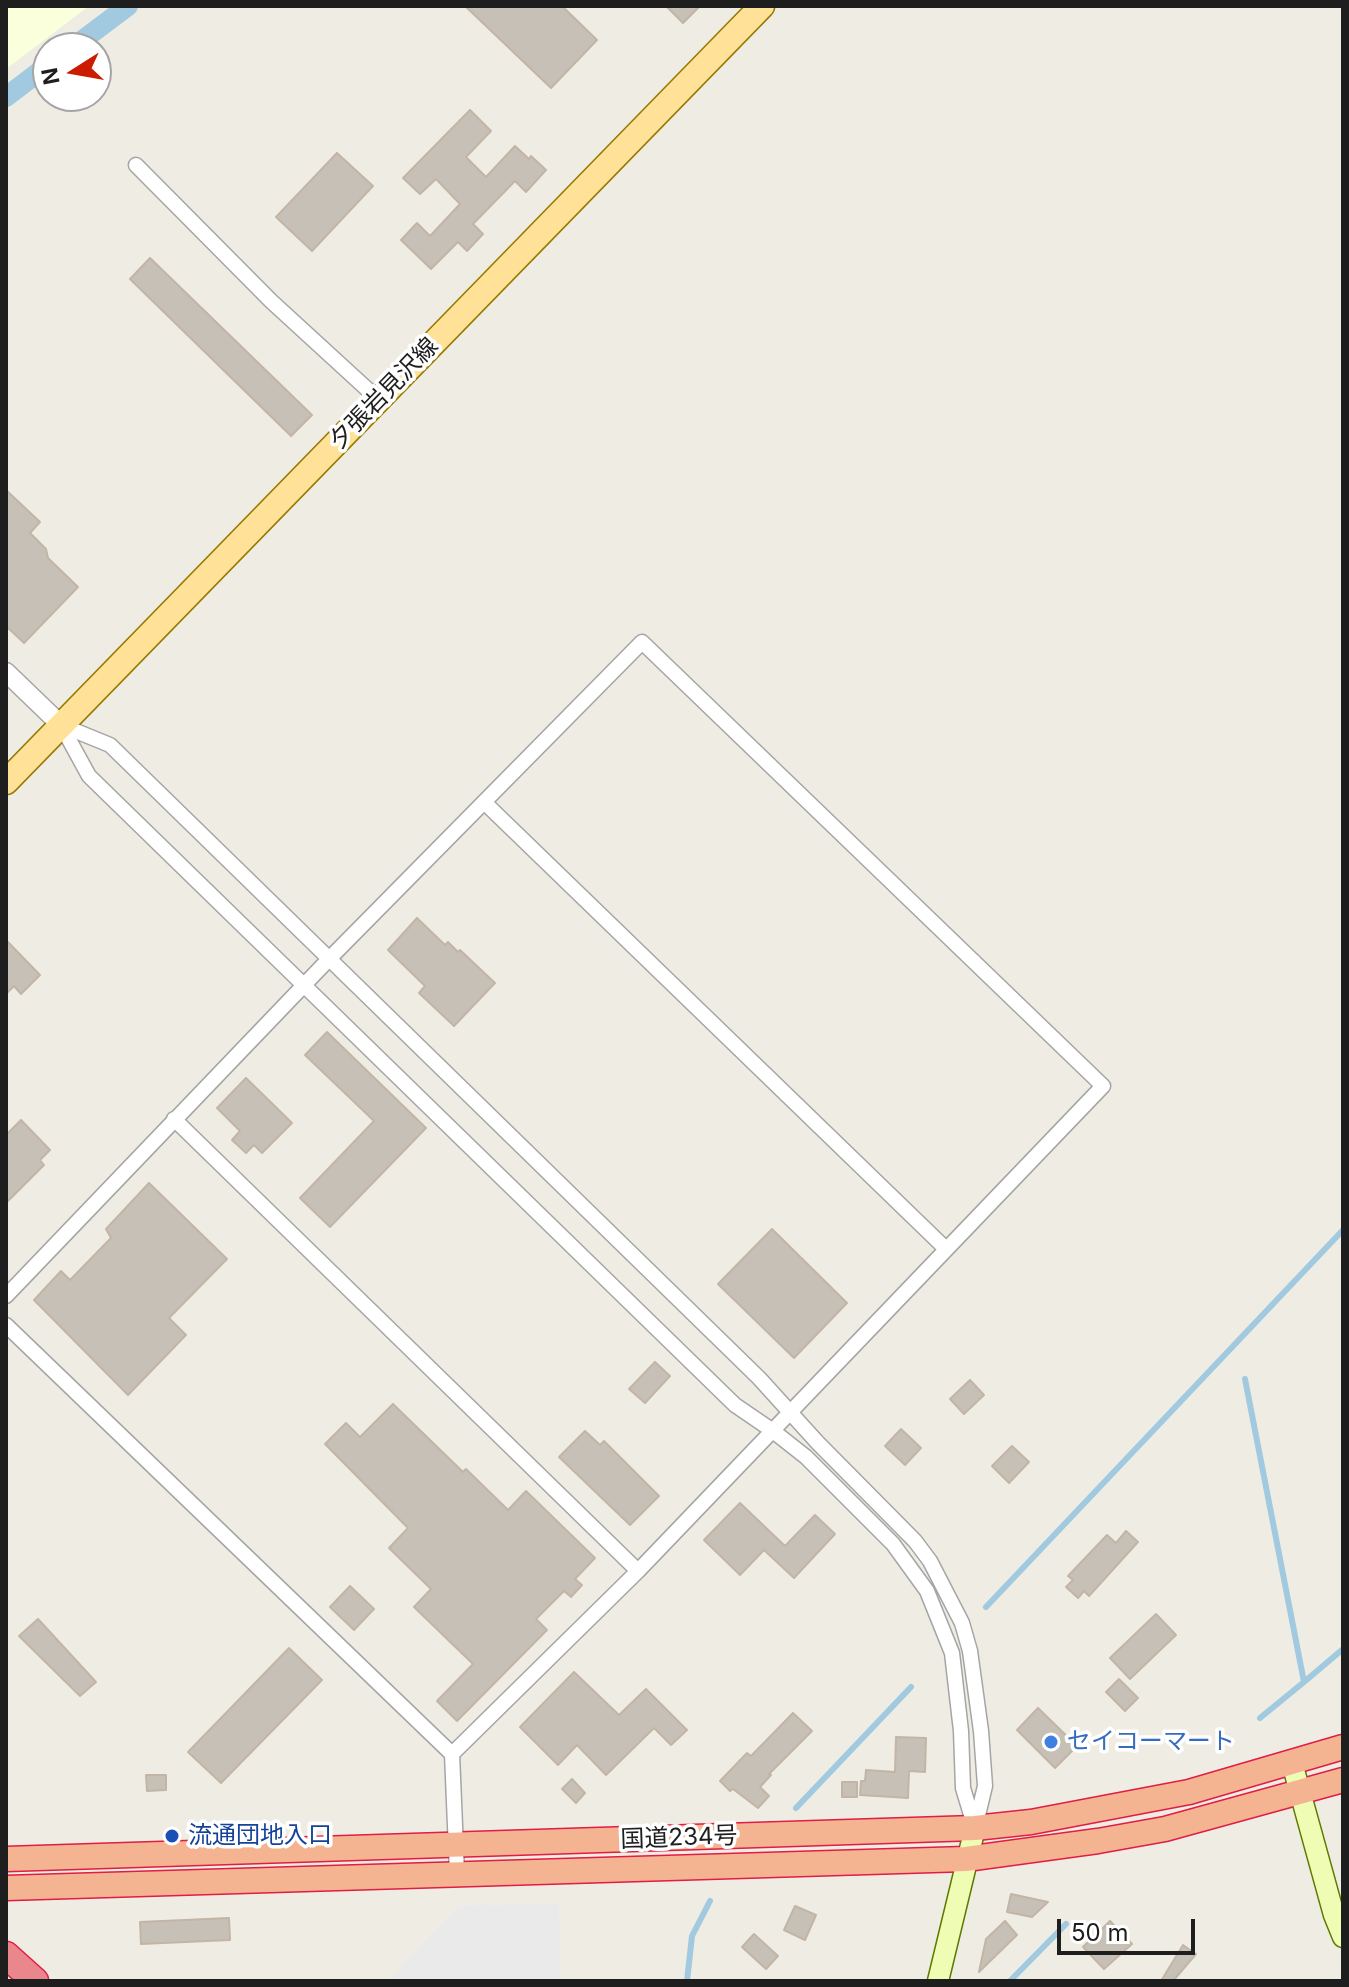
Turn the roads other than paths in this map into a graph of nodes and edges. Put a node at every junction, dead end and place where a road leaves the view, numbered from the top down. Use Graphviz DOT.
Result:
graph roads {
  1 [pos="762,6"];
  2 [pos="136,165"];
  3 [pos="379,400"];
  4 [pos="6,672"];
  5 [pos="61,725"];
  6 [pos="6,782"];
  7 [pos="484,802"];
  8 [pos="329,959"];
  9 [pos="304,986"];
  10 [pos="174,1119"];
  11 [pos="946,1249"];
  12 [pos="6,1296"];
  13 [pos="6,1325"];
  14 [pos="790,1412"];
  15 [pos="773,1431"];
  16 [pos="638,1571"];
  17 [pos="1343,1747"];
  18 [pos="452,1754"];
  19 [pos="1292,1763"];
  20 [pos="1343,1780"];
  21 [pos="1300,1792"];
  22 [pos="975,1828"];
  23 [pos="457,1846"];
  24 [pos="6,1859"];
  25 [pos="966,1859"];
  26 [pos="457,1873"];
  27 [pos="6,1888"];
  28 [pos="1343,1937"];
  29 [pos="6,1955"];
  30 [pos="35,1981"];
  31 [pos="938,1981"];
  1 -- 3 [label="main road, 夕張岩見沢線"];
  2 -- 3 [label="street"];
  3 -- 5 [label="main road, 夕張岩見沢線"];
  4 -- 5 [label="street"];
  5 -- 6 [label="main road, 夕張岩見沢線"];
  5 -- 8 [label="street"];
  5 -- 9 [label="street"];
  7 -- 8 [label="street"];
  7 -- 11 [label="street"];
  7 -- 11 [label="street"];
  8 -- 9 [label="street"];
  8 -- 14 [label="street"];
  9 -- 10 [label="street"];
  9 -- 15 [label="street"];
  10 -- 12 [label="street"];
  10 -- 16 [label="street"];
  11 -- 14 [label="street"];
  13 -- 18 [label="street"];
  14 -- 15 [label="street"];
  14 -- 22 [label="street"];
  15 -- 16 [label="street"];
  15 -- 22 [label="street"];
  16 -- 18 [label="street"];
  17 -- 19 [label="highway, 国道234号"];
  18 -- 23 [label="street"];
  19 -- 21 [label="main road"];
  19 -- 22 [label="highway, 国道234号"];
  20 -- 21 [label="highway, 国道234号"];
  21 -- 25 [label="highway, 国道234号"];
  21 -- 28 [label="main road"];
  22 -- 23 [label="highway, 国道234号"];
  22 -- 25 [label="main road"];
  23 -- 24 [label="highway, 国道234号"];
  23 -- 26 [label="street"];
  25 -- 26 [label="highway, 国道234号"];
  25 -- 31 [label="main road"];
  26 -- 27 [label="highway, 国道234号"];
  29 -- 30 [label="highway"];
}
